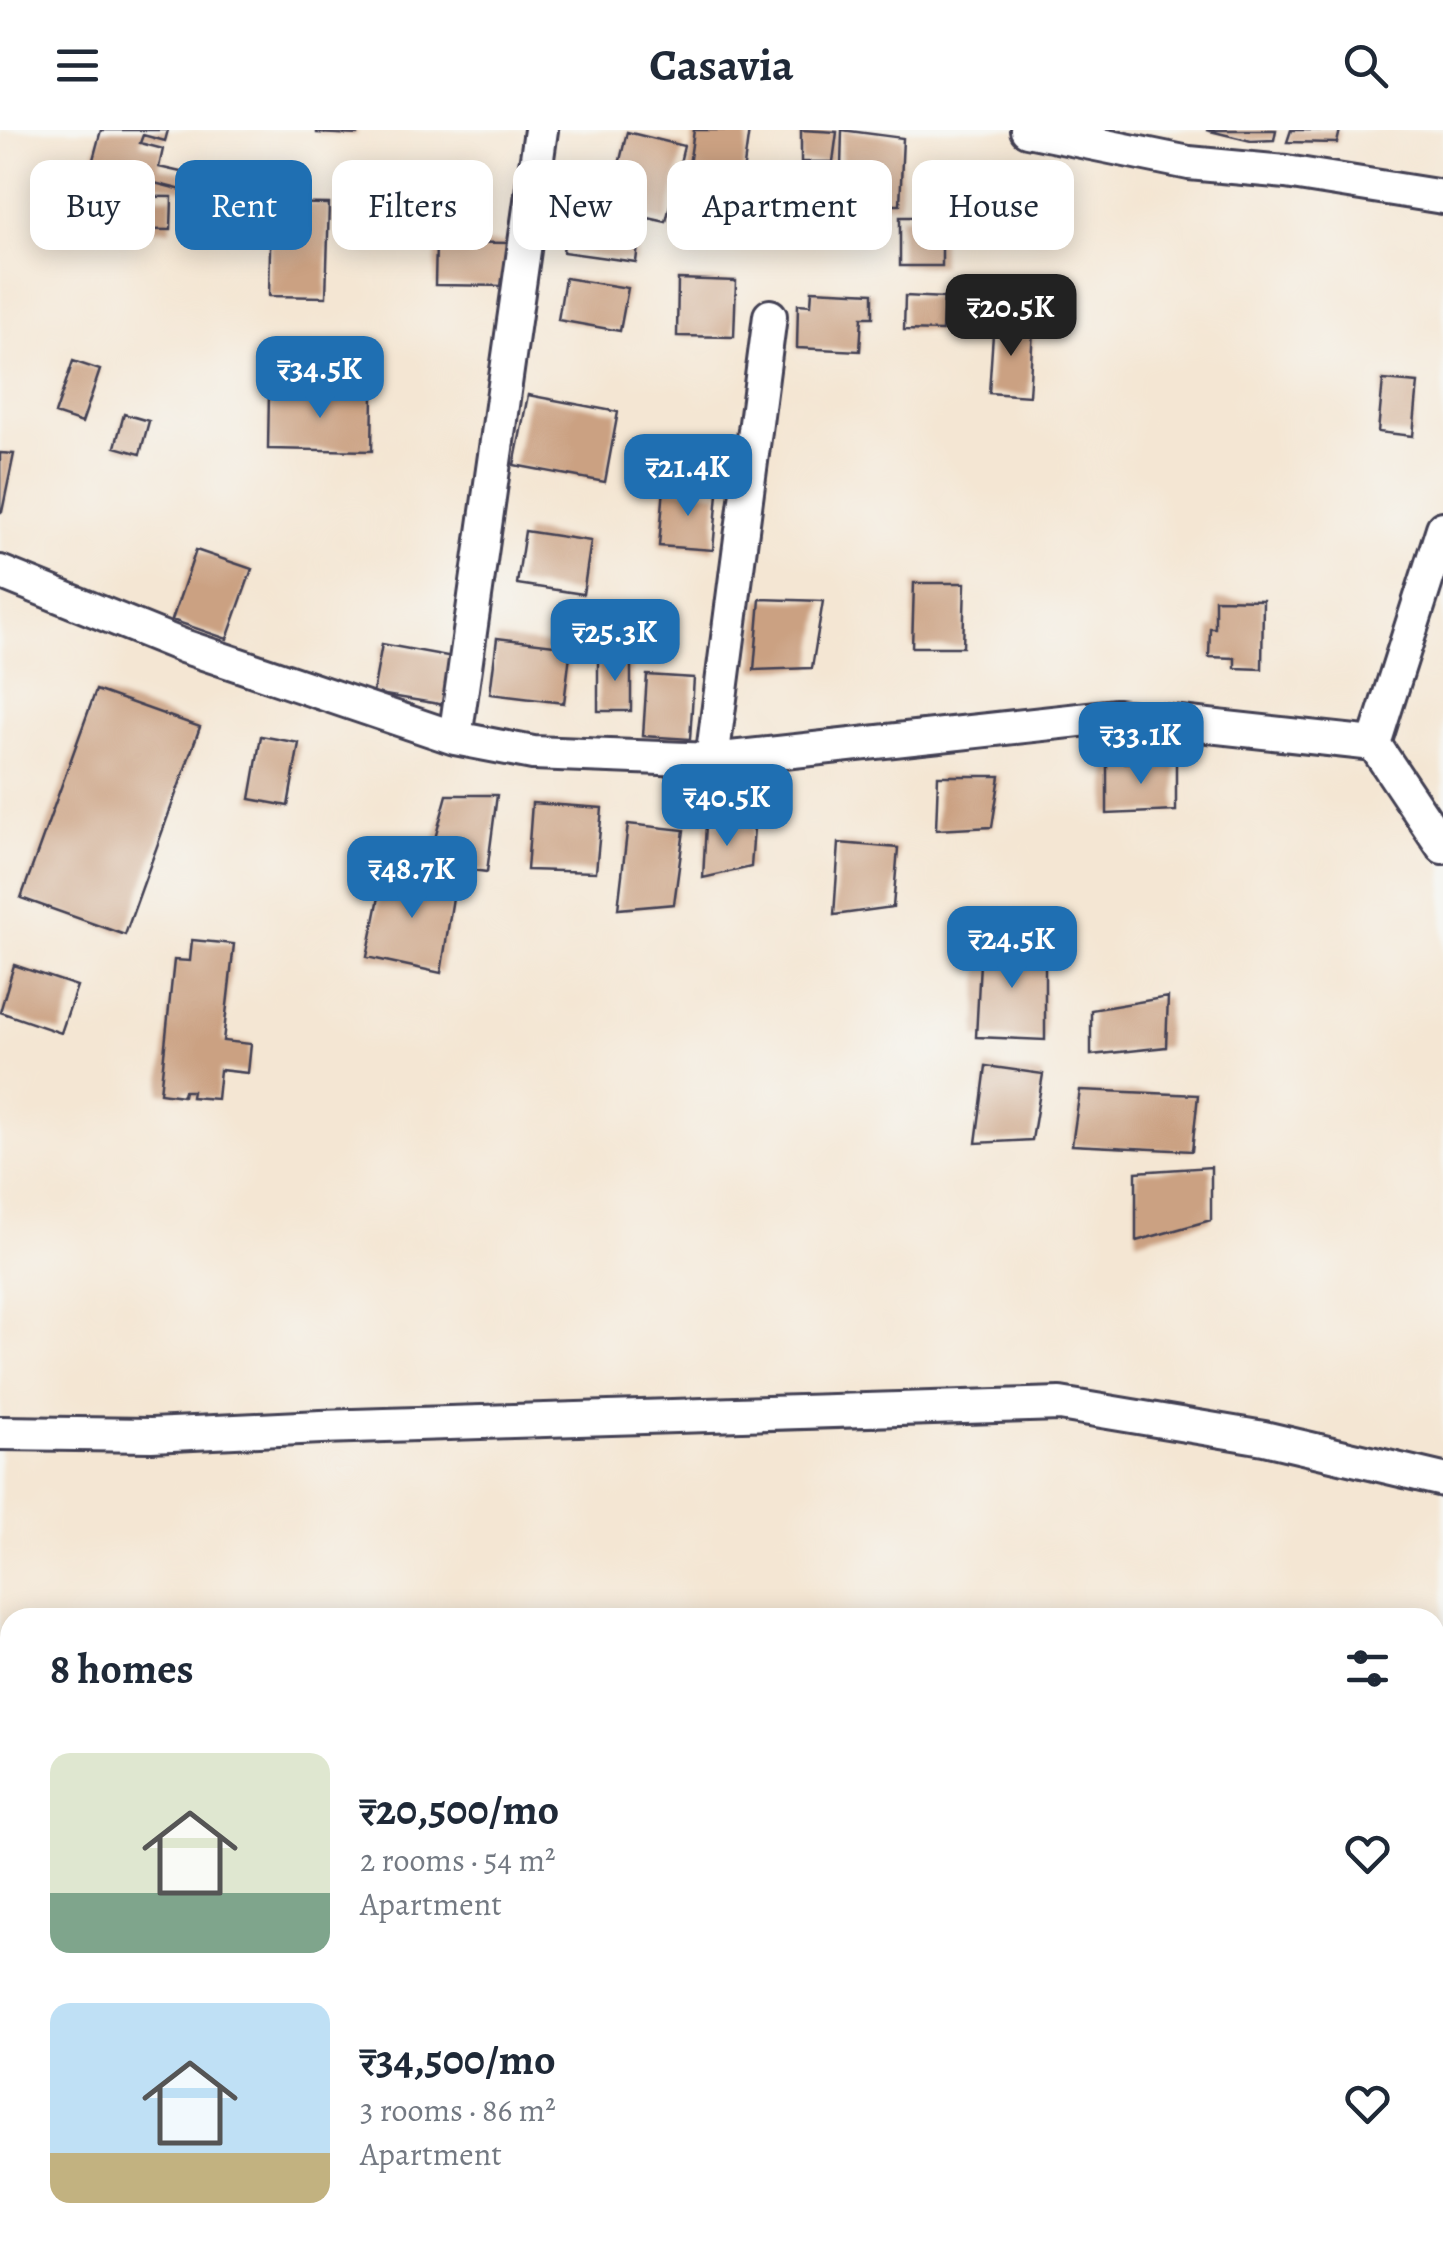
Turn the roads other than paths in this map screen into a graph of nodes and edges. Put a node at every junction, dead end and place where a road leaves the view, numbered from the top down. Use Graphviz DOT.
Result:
graph roads {
  1 [pos="541,130"];
  2 [pos="1027,130"];
  3 [pos="1443,197"];
  4 [pos="770,316"];
  5 [pos="1442,533"];
  6 [pos="0,572"];
  7 [pos="455,738"];
  8 [pos="1374,744"];
  9 [pos="712,760"];
  10 [pos="1443,847"];
  11 [pos="0,1433"];
  12 [pos="1443,1480"];
  1 -- 7 [label="street"];
  2 -- 3 [label="street"];
  4 -- 9 [label="street"];
  5 -- 8 [label="street"];
  6 -- 7 [label="street"];
  7 -- 9 [label="street"];
  8 -- 9 [label="street"];
  8 -- 10 [label="street"];
  11 -- 12 [label="street"];
}
